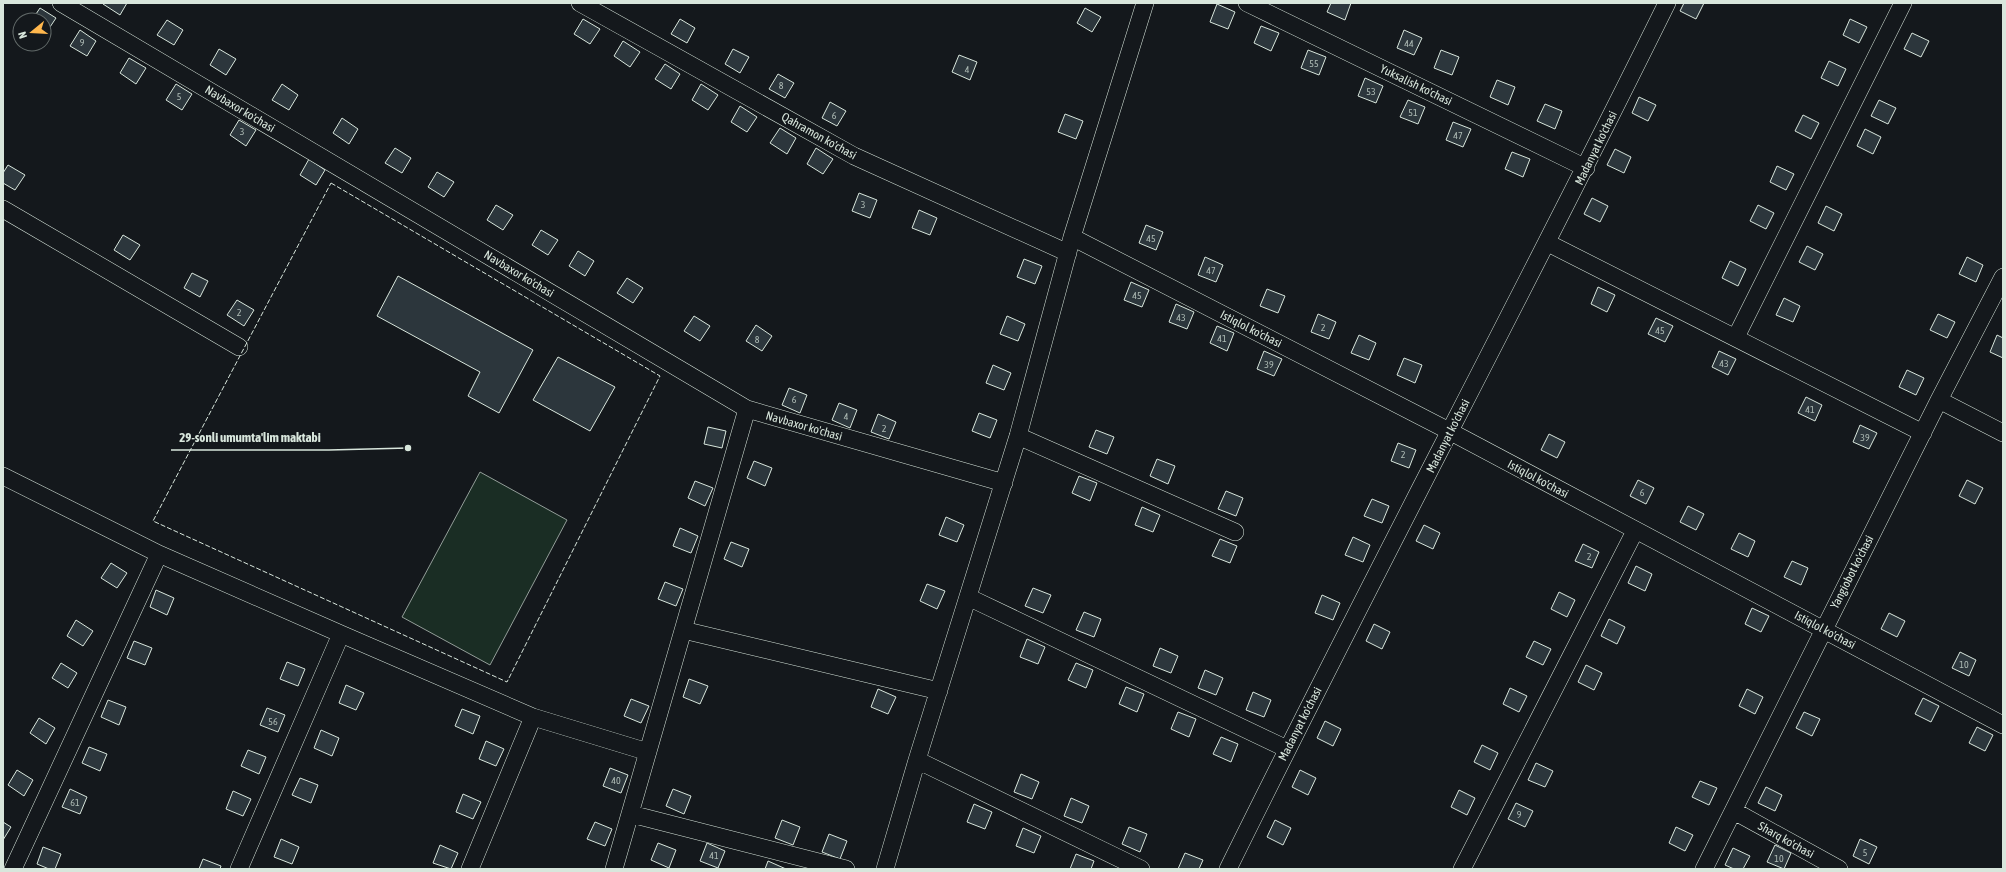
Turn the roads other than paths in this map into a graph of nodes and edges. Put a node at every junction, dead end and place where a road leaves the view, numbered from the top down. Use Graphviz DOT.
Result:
graph roads {
  1 [pos="61,3"];
  2 [pos="580,3"];
  3 [pos="1145,3"];
  4 [pos="1247,3"];
  5 [pos="1667,3"];
  6 [pos="1903,3"];
  7 [pos="1586,168"];
  8 [pos="3,209"];
  9 [pos="1548,243"];
  10 [pos="1070,245"];
  11 [pos="2003,277"];
  12 [pos="1736,337"];
  13 [pos="239,347"];
  14 [pos="1938,400"];
  15 [pos="747,409"];
  16 [pos="1451,432"];
  17 [pos="1923,433"];
  18 [pos="2003,433"];
  19 [pos="1018,436"];
  20 [pos="3,476"];
  21 [pos="1004,483"];
  22 [pos="1635,531"];
  23 [pos="1235,532"];
  24 [pos="159,554"];
  25 [pos="968,597"];
  26 [pos="1823,629"];
  27 [pos="683,630"];
  28 [pos="341,634"];
  29 [pos="938,691"];
  30 [pos="533,717"];
  31 [pos="2003,724"];
  32 [pos="1287,749"];
  33 [pos="648,752"];
  34 [pos="917,760"];
  35 [pos="1734,811"];
  36 [pos="631,814"];
  37 [pos="13,869"];
  38 [pos="240,869"];
  39 [pos="470,869"];
  40 [pos="614,869"];
  41 [pos="846,869"];
  42 [pos="885,869"];
  43 [pos="1141,869"];
  44 [pos="1228,869"];
  45 [pos="1462,869"];
  46 [pos="1704,869"];
  47 [pos="1839,869"];
  1 -- 15 [label="street, Navbaxor ko'chasi"];
  2 -- 10 [label="street, Qahramon ko'chasi"];
  3 -- 10 [label="street"];
  4 -- 7 [label="street, Yuksalish ko'chasi"];
  5 -- 7 [label="street, Madanyat ko'chasi"];
  6 -- 12 [label="street"];
  7 -- 9 [label="street, Madanyat ko'chasi"];
  8 -- 13 [label="street"];
  9 -- 12 [label="street"];
  9 -- 16 [label="street, Madanyat ko'chasi"];
  10 -- 16 [label="street, Istiqlol ko'chasi"];
  10 -- 19 [label="street"];
  11 -- 14 [label="street, Yangiobot ko'chasi"];
  12 -- 17 [label="street"];
  14 -- 17 [label="street, Yangiobot ko'chasi"];
  14 -- 18 [label="street"];
  15 -- 21 [label="street, Navbaxor ko'chasi"];
  15 -- 27 [label="street"];
  16 -- 22 [label="street, Istiqlol ko'chasi"];
  16 -- 32 [label="street, Madanyat ko'chasi"];
  17 -- 26 [label="street, Yangiobot ko'chasi"];
  19 -- 21 [label="street"];
  19 -- 23 [label="street"];
  20 -- 24 [label="street"];
  21 -- 25 [label="street"];
  22 -- 26 [label="street, Istiqlol ko'chasi"];
  22 -- 45 [label="street"];
  24 -- 28 [label="street"];
  24 -- 37 [label="street"];
  25 -- 29 [label="street"];
  25 -- 32 [label="street"];
  26 -- 31 [label="street, Istiqlol ko'chasi"];
  26 -- 35 [label="street, Yangiobot ko'chasi"];
  27 -- 29 [label="street"];
  27 -- 33 [label="street"];
  28 -- 30 [label="street"];
  28 -- 38 [label="street"];
  29 -- 34 [label="street"];
  30 -- 33 [label="street"];
  30 -- 39 [label="street"];
  32 -- 44 [label="street, Madanyat ko'chasi"];
  33 -- 36 [label="street"];
  34 -- 42 [label="street"];
  34 -- 43 [label="street"];
  35 -- 46 [label="street, Yangiobot ko'chasi"];
  35 -- 47 [label="street, Sharq ko'chasi"];
  36 -- 40 [label="street"];
  36 -- 41 [label="street"];
}
